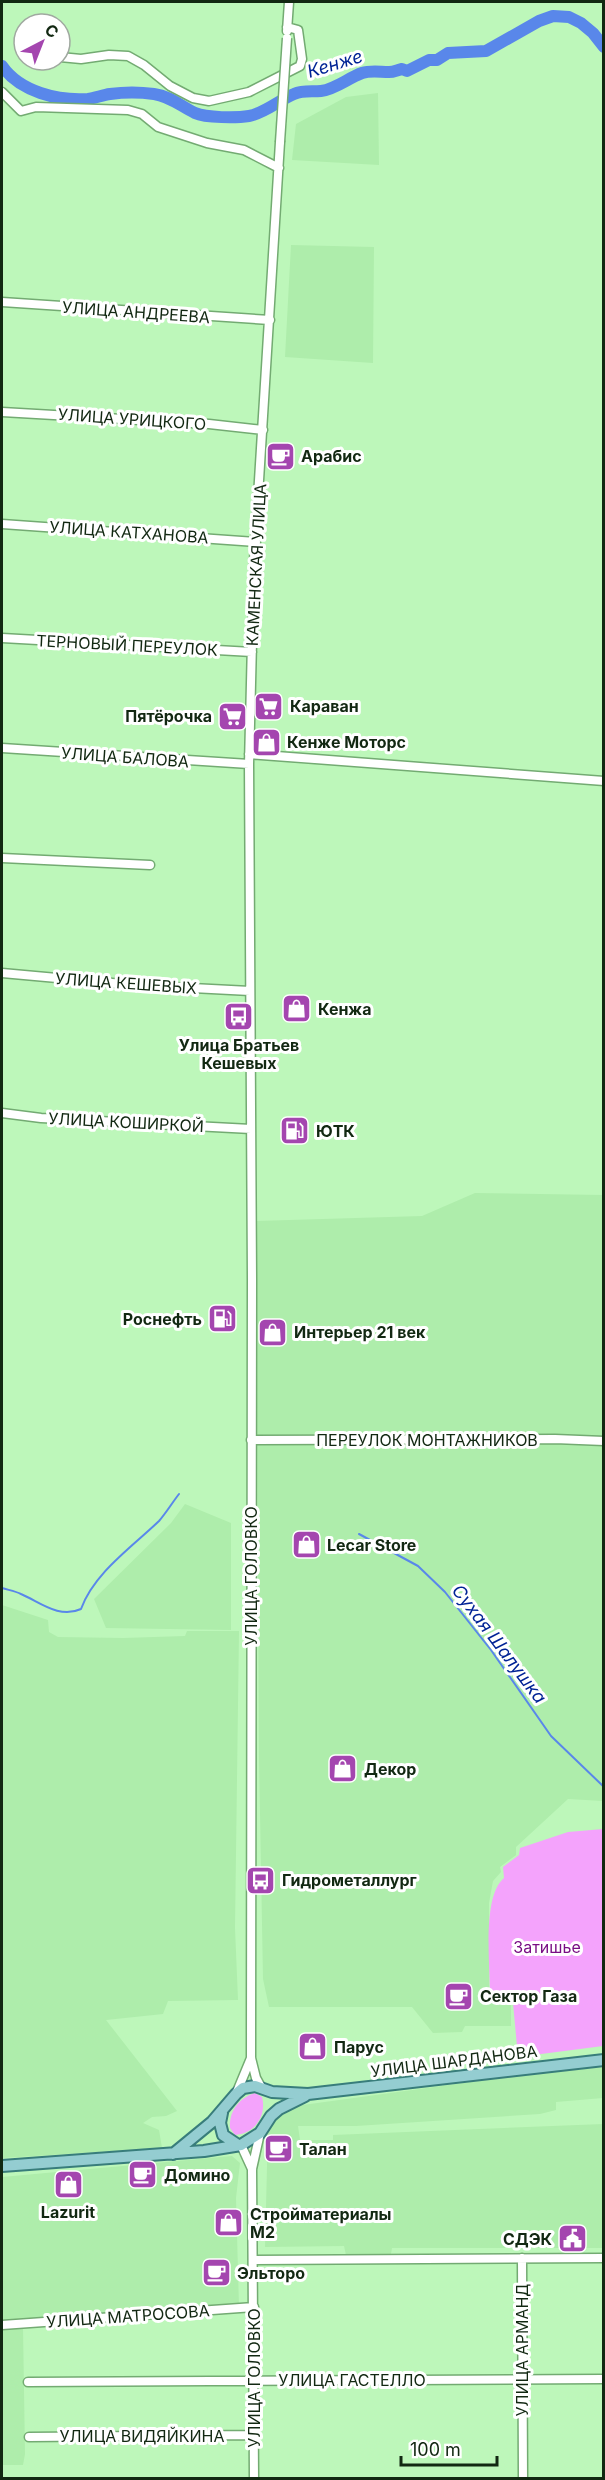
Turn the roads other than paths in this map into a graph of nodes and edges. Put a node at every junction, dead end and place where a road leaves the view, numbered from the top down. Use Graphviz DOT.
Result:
graph roads {
  1 [pos="289,2"];
  2 [pos="287,27"];
  3 [pos="72,58"];
  4 [pos="2,92"];
  5 [pos="279,168"];
  6 [pos="2,302"];
  7 [pos="270,320"];
  8 [pos="2,412"];
  9 [pos="263,430"];
  10 [pos="2,524"];
  11 [pos="256,542"];
  12 [pos="2,638"];
  13 [pos="252,652"];
  14 [pos="2,748"];
  15 [pos="249,754"];
  16 [pos="249,764"];
  17 [pos="603,781"];
  18 [pos="2,858"];
  19 [pos="150,865"];
  20 [pos="2,973"];
  21 [pos="250,991"];
  22 [pos="250,1094"];
  23 [pos="2,1113"];
  24 [pos="251,1130"];
  25 [pos="251,1440"];
  26 [pos="603,1441"];
  27 [pos="251,2058"];
  28 [pos="603,2060"];
  29 [pos="264,2088"];
  30 [pos="236,2094"];
  31 [pos="308,2094"];
  32 [pos="222,2112"];
  33 [pos="271,2116"];
  34 [pos="260,2133"];
  35 [pos="240,2145"];
  36 [pos="172,2154"];
  37 [pos="2,2166"];
  38 [pos="252,2169"];
  39 [pos="522,2258"];
  40 [pos="603,2258"];
  41 [pos="253,2260"];
  42 [pos="254,2307"];
  43 [pos="2,2325"];
  44 [pos="522,2379"];
  45 [pos="603,2379"];
  46 [pos="254,2380"];
  47 [pos="28,2382"];
  48 [pos="255,2434"];
  49 [pos="29,2437"];
  50 [pos="254,2478"];
  51 [pos="522,2478"];
  1 -- 2 [label="street, КАМЕНСКАЯ УЛИЦА"];
  2 -- 3 [label="street"];
  2 -- 5 [label="street, КАМЕНСКАЯ УЛИЦА, bridge"];
  4 -- 5 [label="street"];
  5 -- 7 [label="street, КАМЕНСКАЯ УЛИЦА"];
  6 -- 7 [label="street, УЛИЦА АНДРЕЕВА"];
  7 -- 9 [label="street, КАМЕНСКАЯ УЛИЦА"];
  8 -- 9 [label="street, УЛИЦА УРИЦКОГО"];
  9 -- 11 [label="street, КАМЕНСКАЯ УЛИЦА"];
  10 -- 11 [label="street, УЛИЦА КАТХАНОВА"];
  11 -- 13 [label="street, КАМЕНСКАЯ УЛИЦА"];
  12 -- 13 [label="street, ТЕРНОВЫЙ ПЕРЕУЛОК"];
  13 -- 15 [label="street, КАМЕНСКАЯ УЛИЦА"];
  14 -- 16 [label="street, УЛИЦА БАЛОВА"];
  15 -- 16 [label="street, КАМЕНСКАЯ УЛИЦА"];
  15 -- 17 [label="street"];
  16 -- 21 [label="street, КАМЕНСКАЯ УЛИЦА"];
  18 -- 19 [label="street"];
  20 -- 21 [label="street, УЛИЦА КЕШЕВЫХ"];
  21 -- 22 [label="street, КАМЕНСКАЯ УЛИЦА"];
  22 -- 24 [label="street, УЛИЦА ГОЛОВКО"];
  23 -- 24 [label="street, УЛИЦА КОШИРКОЙ"];
  24 -- 25 [label="street, УЛИЦА ГОЛОВКО"];
  25 -- 26 [label="street, ПЕРЕУЛОК МОНТАЖНИКОВ"];
  25 -- 27 [label="street, УЛИЦА ГОЛОВКО"];
  27 -- 29 [label="street"];
  27 -- 30 [label="street"];
  28 -- 31 [label="main road, УЛИЦА ШАРДАНОВА"];
  29 -- 30 [label="main road"];
  29 -- 31 [label="main road"];
  29 -- 33 [label="main road"];
  30 -- 32 [label="main road"];
  31 -- 33 [label="main road"];
  32 -- 35 [label="main road"];
  32 -- 36 [label="main road"];
  33 -- 34 [label="main road"];
  34 -- 35 [label="main road"];
  34 -- 38 [label="street"];
  35 -- 36 [label="main road"];
  35 -- 38 [label="street"];
  36 -- 37 [label="main road"];
  38 -- 41 [label="street, УЛИЦА ГОЛОВКО"];
  39 -- 40 [label="street"];
  39 -- 41 [label="street"];
  39 -- 44 [label="street, УЛИЦА АРМАНД"];
  41 -- 42 [label="street, УЛИЦА ГОЛОВКО"];
  42 -- 43 [label="street, УЛИЦА МАТРОСОВА"];
  42 -- 46 [label="street, УЛИЦА ГОЛОВКО"];
  44 -- 45 [label="street, УЛИЦА ГАСТЕЛЛО"];
  44 -- 46 [label="street, УЛИЦА ГАСТЕЛЛО"];
  44 -- 51 [label="street, УЛИЦА АРМАНД"];
  46 -- 47 [label="street, УЛИЦА ГАСТЕЛЛО"];
  46 -- 48 [label="street, УЛИЦА ГОЛОВКО"];
  48 -- 49 [label="street, УЛИЦА ВИДЯЙКИНА"];
  48 -- 50 [label="street, УЛИЦА ГОЛОВКО"];
}
